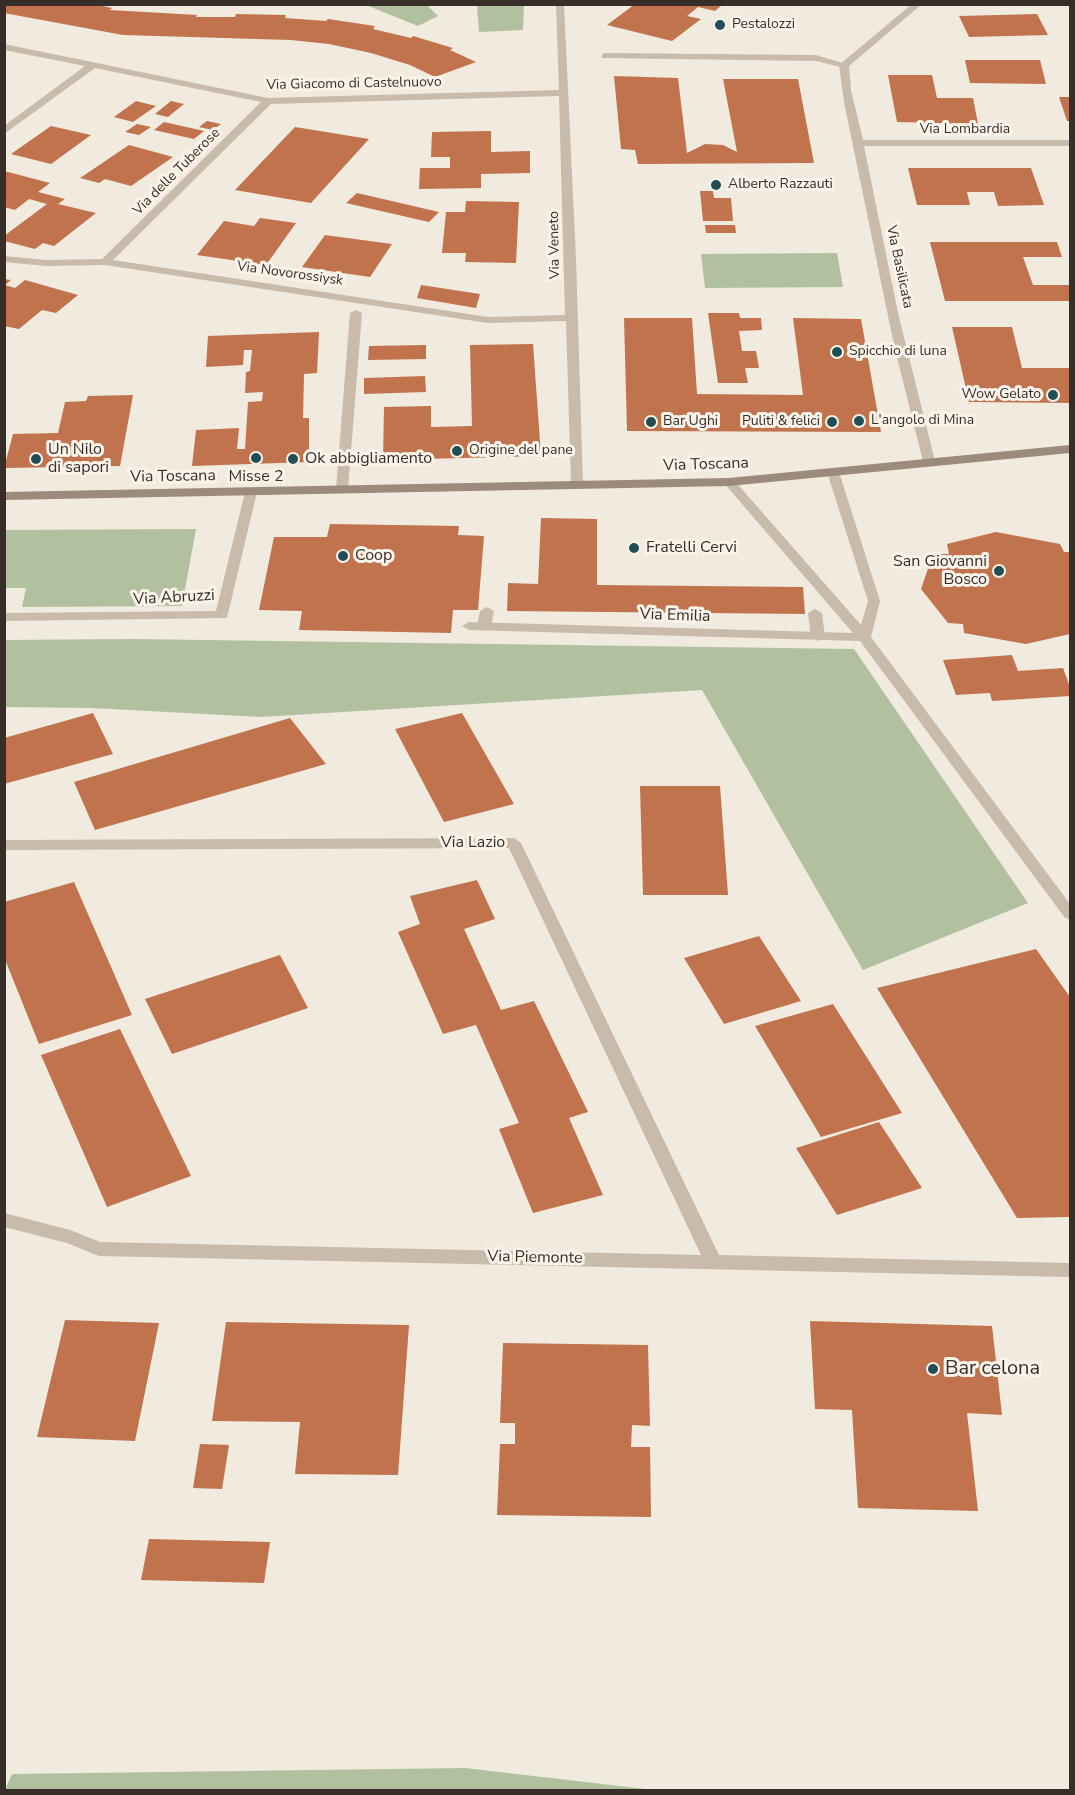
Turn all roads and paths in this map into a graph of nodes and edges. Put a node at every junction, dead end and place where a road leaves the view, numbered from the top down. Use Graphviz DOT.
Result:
graph roads {
  1 [pos="560,4"];
  2 [pos="918,4"];
  3 [pos="4,47"];
  4 [pos="606,56"];
  5 [pos="844,65"];
  6 [pos="92,66"];
  7 [pos="565,93"];
  8 [pos="268,101"];
  9 [pos="4,131"];
  10 [pos="859,143"];
  11 [pos="1071,143"];
  12 [pos="4,259"];
  13 [pos="105,262"];
  14 [pos="356,313"];
  15 [pos="571,318"];
  16 [pos="1071,449"];
  17 [pos="929,461"];
  18 [pos="833,472"];
  19 [pos="729,482"];
  20 [pos="577,485"];
  21 [pos="342,489"];
  22 [pos="251,492"];
  23 [pos="4,496"];
  24 [pos="487,611"];
  25 [pos="815,613"];
  26 [pos="4,617"];
  27 [pos="470,626"];
  28 [pos="484,627"];
  29 [pos="818,637"];
  30 [pos="864,637"];
  31 [pos="4,845"];
  32 [pos="1071,914"];
  33 [pos="4,1220"];
  34 [pos="713,1262"];
  35 [pos="1071,1270"];
  1 -- 7 [label="street, Via Veneto"];
  2 -- 5 [label="street"];
  3 -- 6 [label="street, Via Giacomo di Castelnuovo"];
  4 -- 5 [label="street"];
  5 -- 10 [label="street, Via Basilicata"];
  6 -- 8 [label="street, Via Giacomo di Castelnuovo"];
  6 -- 9 [label="street"];
  7 -- 8 [label="street, Via Giacomo di Castelnuovo"];
  7 -- 15 [label="street, Via Veneto"];
  8 -- 13 [label="street, Via delle Tuberose"];
  10 -- 11 [label="street, Via Lombardia"];
  10 -- 17 [label="street, Via Basilicata"];
  12 -- 13 [label="street, Via Novorossiysk"];
  13 -- 15 [label="street, Via Novorossiysk"];
  14 -- 21 [label="street"];
  15 -- 20 [label="street, Via Veneto"];
  16 -- 17 [label="street, Via Toscana"];
  17 -- 18 [label="street, Via Toscana"];
  18 -- 19 [label="street, Via Toscana"];
  18 -- 30 [label="street"];
  19 -- 20 [label="street, Via Toscana"];
  19 -- 30 [label="street"];
  20 -- 21 [label="street, Via Toscana"];
  21 -- 22 [label="street, Via Toscana"];
  22 -- 23 [label="street, Via Toscana"];
  22 -- 26 [label="street, Via Abruzzi"];
  24 -- 28 [label="street"];
  25 -- 29 [label="street"];
  27 -- 28 [label="street, Via Emilia"];
  28 -- 29 [label="street, Via Emilia"];
  29 -- 30 [label="street, Via Emilia"];
  30 -- 32 [label="street"];
  31 -- 34 [label="street, Via Lazio"];
  33 -- 34 [label="street, Via Piemonte"];
  34 -- 35 [label="street, Via Piemonte"];
}
